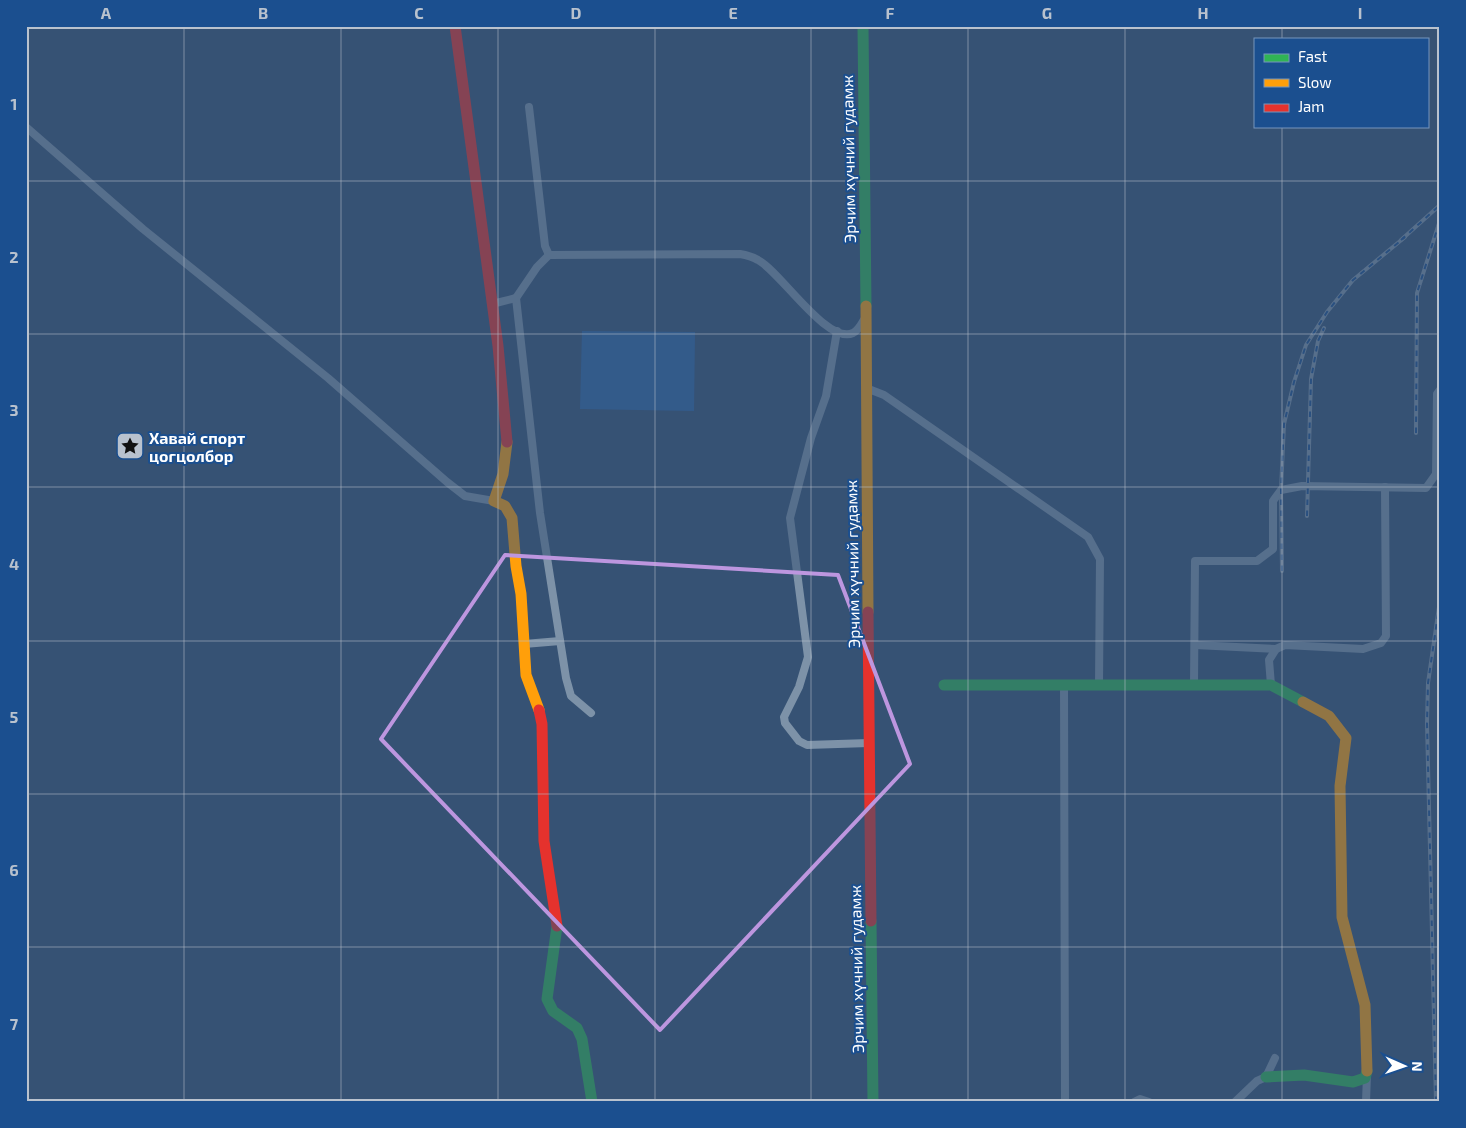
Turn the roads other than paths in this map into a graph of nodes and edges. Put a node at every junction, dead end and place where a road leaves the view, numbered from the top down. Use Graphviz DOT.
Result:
graph roads {
  1 [pos="455,26"];
  2 [pos="863,26"];
  3 [pos="529,107"];
  4 [pos="26,127"];
  5 [pos="549,255"];
  6 [pos="516,298"];
  7 [pos="492,304"];
  8 [pos="866,317"];
  9 [pos="836,331"];
  10 [pos="866,388"];
  11 [pos="1440,390"];
  12 [pos="1385,486"];
  13 [pos="494,500"];
  14 [pos="560,641"];
  15 [pos="524,644"];
  16 [pos="1195,645"];
  17 [pos="1276,649"];
  18 [pos="1099,684"];
  19 [pos="1194,684"];
  20 [pos="944,685"];
  21 [pos="1064,685"];
  22 [pos="1271,685"];
  23 [pos="591,713"];
  24 [pos="870,743"];
  25 [pos="1275,1058"];
  26 [pos="1367,1070"];
  27 [pos="1266,1076"];
  28 [pos="592,1102"];
  29 [pos="873,1102"];
  30 [pos="1065,1102"];
  31 [pos="1134,1102"];
  32 [pos="1149,1102"];
  33 [pos="1235,1102"];
  34 [pos="1366,1102"];
  1 -- 7 [label="street"];
  2 -- 8 [label="street, Эрчим хүчний гудамж"];
  3 -- 5 [label="street"];
  4 -- 13 [label="street"];
  5 -- 6 [label="street"];
  5 -- 9 [label="street"];
  6 -- 7 [label="street"];
  6 -- 14 [label="street"];
  7 -- 13 [label="street"];
  8 -- 9 [label="street"];
  8 -- 10 [label="street, Эрчим хүчний гудамж"];
  9 -- 24 [label="street"];
  10 -- 18 [label="street"];
  10 -- 24 [label="street, Эрчим хүчний гудамж"];
  11 -- 12 [label="street"];
  12 -- 16 [label="street"];
  12 -- 17 [label="street"];
  13 -- 15 [label="street"];
  14 -- 15 [label="street"];
  14 -- 23 [label="street"];
  15 -- 28 [label="street"];
  16 -- 17 [label="street"];
  16 -- 19 [label="street"];
  17 -- 22 [label="street"];
  18 -- 19 [label="street"];
  18 -- 21 [label="street"];
  19 -- 22 [label="street"];
  20 -- 21 [label="street"];
  21 -- 30 [label="street"];
  22 -- 26 [label="street"];
  24 -- 29 [label="street, Эрчим хүчний гудамж"];
  25 -- 27 [label="street"];
  26 -- 27 [label="street"];
  26 -- 34 [label="street"];
  27 -- 33 [label="street"];
  31 -- 32 [label="street"];
}
